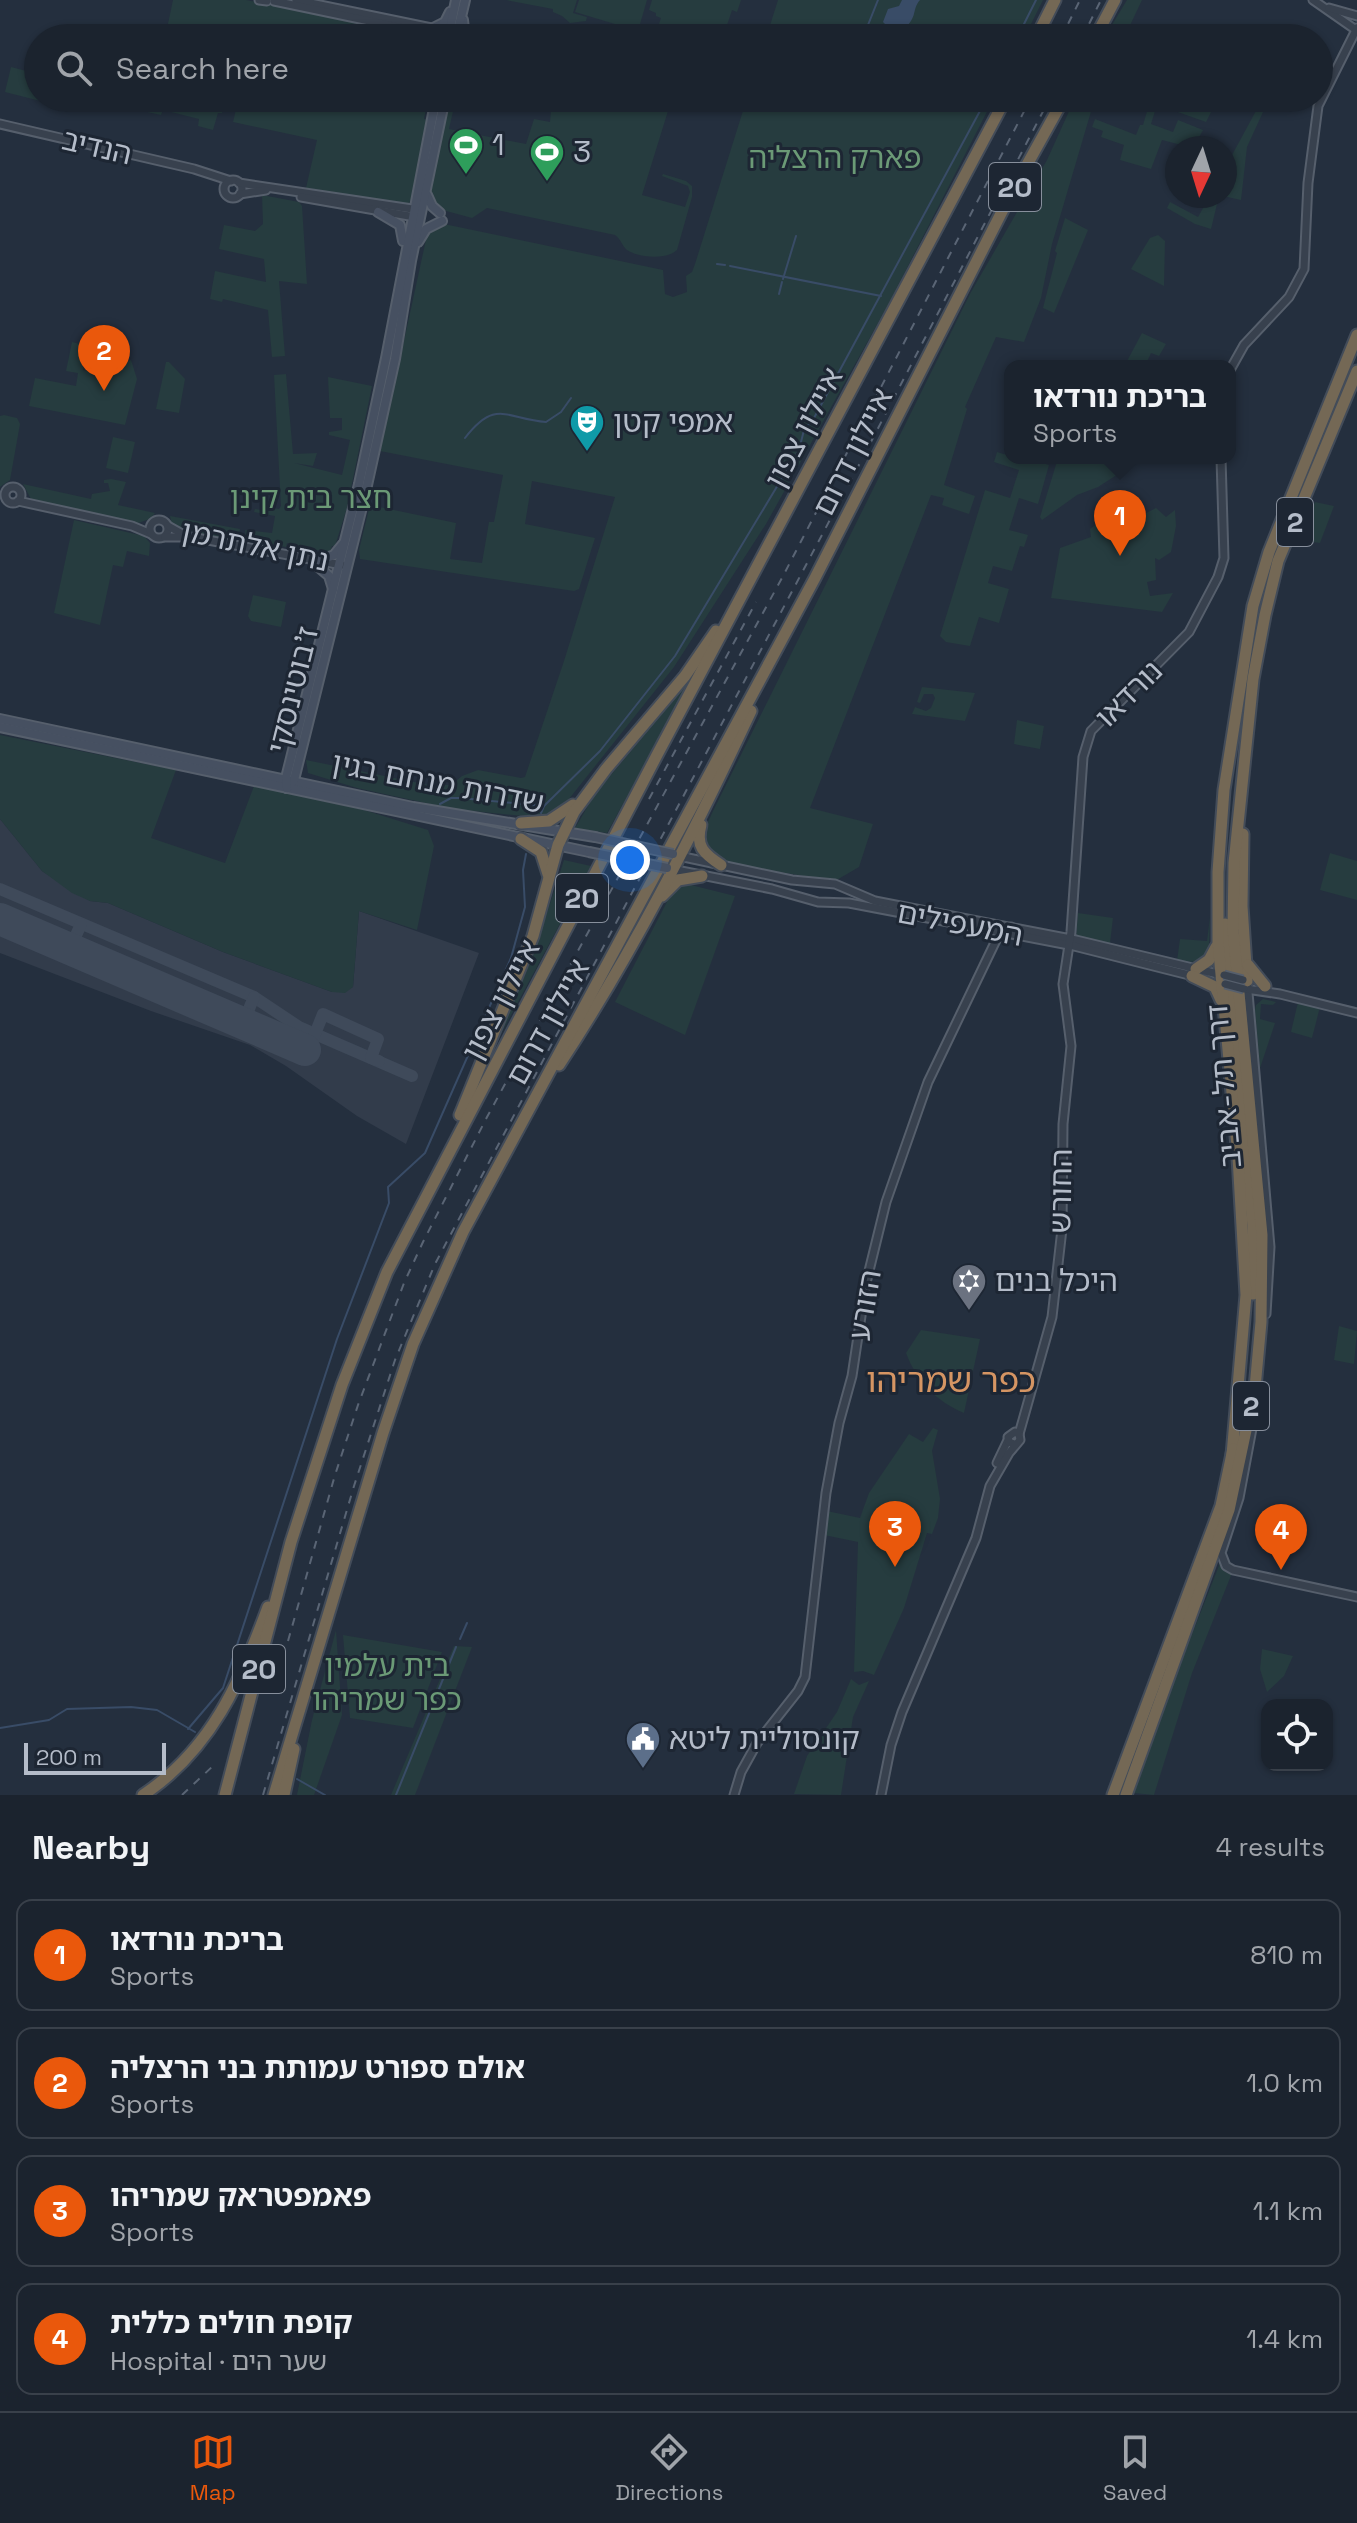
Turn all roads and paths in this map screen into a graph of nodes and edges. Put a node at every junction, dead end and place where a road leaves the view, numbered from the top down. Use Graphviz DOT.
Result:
graph roads {
  1 [pos="259,0"];
  2 [pos="296,0"];
  3 [pos="455,0"];
  4 [pos="465,0"];
  5 [pos="1055,0"];
  6 [pos="1115,0"];
  7 [pos="1313,0"];
  8 [pos="271,1"];
  9 [pos="1323,6"];
  10 [pos="463,11"];
  11 [pos="1357,16"];
  12 [pos="386,24"];
  13 [pos="396,24"];
  14 [pos="443,24"];
  15 [pos="453,24"];
  16 [pos="457,24"];
  17 [pos="464,24"];
  18 [pos="1043,24"];
  19 [pos="1102,24"];
  20 [pos="1356,29"];
  21 [pos="1333,76"];
  22 [pos="434,112"];
  23 [pos="442,112"];
  24 [pos="999,112"];
  25 [pos="1056,112"];
  26 [pos="1317,112"];
  27 [pos="0,124"];
  28 [pos="194,169"];
  29 [pos="235,182"];
  30 [pos="225,188"];
  31 [pos="240,194"];
  32 [pos="427,195"];
  33 [pos="378,212"];
  34 [pos="417,214"];
  35 [pos="408,260"];
  36 [pos="1357,335"];
  37 [pos="1236,360"];
  38 [pos="1357,371"];
  39 [pos="1221,464"];
  40 [pos="797,492"];
  41 [pos="3,494"];
  42 [pos="20,498"];
  43 [pos="152,523"];
  44 [pos="132,526"];
  45 [pos="168,526"];
  46 [pos="151,534"];
  47 [pos="165,537"];
  48 [pos="347,537"];
  49 [pos="318,563"];
  50 [pos="342,567"];
  51 [pos="815,578"];
  52 [pos="333,595"];
  53 [pos="1248,678"];
  54 [pos="0,719"];
  55 [pos="0,727"];
  56 [pos="296,758"];
  57 [pos="269,774"];
  58 [pos="289,782"];
  59 [pos="313,784"];
  60 [pos="583,797"];
  61 [pos="708,801"];
  62 [pos="521,823"];
  63 [pos="564,831"];
  64 [pos="521,839"];
  65 [pos="558,845"];
  66 [pos="676,855"];
  67 [pos="721,865"];
  68 [pos="669,869"];
  69 [pos="702,876"];
  70 [pos="548,879"];
  71 [pos="653,905"];
  72 [pos="1011,927"];
  73 [pos="1000,932"];
  74 [pos="1069,942"];
  75 [pos="1218,942"];
  76 [pos="1246,961"];
  77 [pos="1194,973"];
  78 [pos="1223,979"];
  79 [pos="1246,985"];
  80 [pos="1266,990"];
  81 [pos="1224,1008"];
  82 [pos="1250,1011"];
  83 [pos="1357,1013"];
  84 [pos="515,1132"];
  85 [pos="429,1188"];
  86 [pos="1232,1455"];
  87 [pos="291,1542"];
  88 [pos="1221,1553"];
  89 [pos="337,1582"];
  90 [pos="1357,1597"];
  91 [pos="143,1795"];
  92 [pos="225,1795"];
  93 [pos="274,1795"];
  94 [pos="284,1795"];
  95 [pos="734,1795"];
  96 [pos="881,1795"];
  97 [pos="1113,1795"];
  98 [pos="1128,1795"];
  1 -- 8 [label="street"];
  2 -- 13 [label="street"];
  3 -- 14 [label="main road"];
  3 -- 15 [label="main road"];
  4 -- 10 [label="main road"];
  5 -- 18 [label="highway"];
  6 -- 19 [label="highway"];
  7 -- 9 [label="street"];
  8 -- 12 [label="street"];
  9 -- 11 [label="street"];
  9 -- 20 [label="street"];
  10 -- 16 [label="main road"];
  10 -- 17 [label="main road"];
  20 -- 21 [label="street"];
  22 -- 34 [label="main road, ז'בוטינסקי"];
  23 -- 32 [label="main road, ז'בוטינסקי"];
  24 -- 40 [label="highway, איילון צפון / 20"];
  25 -- 51 [label="highway, איילון דרום / 20"];
  26 -- 37 [label="street"];
  27 -- 28 [label="street, הנדיב"];
  28 -- 29 [label="street, הנדיב"];
  28 -- 30 [label="street, הנדיב"];
  29 -- 30 [label="street"];
  29 -- 31 [label="street"];
  29 -- 34 [label="street, הנדיב"];
  30 -- 31 [label="street, הנדיב"];
  31 -- 33 [label="street"];
  32 -- 34 [label="main road, ז'בוטינסקי"];
  32 -- 35 [label="main road"];
  33 -- 34 [label="street"];
  33 -- 35 [label="main road"];
  34 -- 35 [label="main road, ז'בוטינסקי"];
  35 -- 48 [label="main road, ז'בוטינסקי"];
  35 -- 50 [label="main road, ז'בוטינסקי"];
  36 -- 53 [label="highway, 2"];
  38 -- 53 [label="highway, דרך תל-אביב / 2"];
  39 -- 74 [label="street, נורדאו"];
  40 -- 60 [label="highway"];
  40 -- 85 [label="highway, איילון צפון / 20"];
  41 -- 42 [label="street"];
  41 -- 42 [label="street"];
  42 -- 44 [label="street, נתן אלתרמן"];
  43 -- 44 [label="street, נתן אלתרמן"];
  43 -- 45 [label="street"];
  43 -- 46 [label="street"];
  44 -- 46 [label="street, נתן אלתרמן"];
  45 -- 47 [label="street"];
  45 -- 49 [label="street, נתן אלתרמן"];
  46 -- 47 [label="street"];
  47 -- 49 [label="street, נתן אלתרמן"];
  48 -- 49 [label="main road"];
  48 -- 50 [label="main road, ז'בוטינסקי"];
  49 -- 50 [label="street, נתן אלתרמן"];
  49 -- 52 [label="main road"];
  50 -- 52 [label="main road, ז'בוטינסקי"];
  50 -- 56 [label="main road, ז'בוטינסקי"];
  51 -- 61 [label="highway"];
  51 -- 84 [label="highway, איילון דרום / 20"];
  52 -- 56 [label="main road, ז'בוטינסקי"];
  53 -- 75 [label="highway"];
  53 -- 76 [label="highway"];
  53 -- 86 [label="highway, דרך תל-אביב / 2"];
  53 -- 98 [label="highway, דרך תל-אביב / 2"];
  54 -- 57 [label="main road, שדרות מנחם בגין"];
  55 -- 58 [label="main road, שדרות מנחם בגין"];
  56 -- 57 [label="main road"];
  56 -- 58 [label="main road, ז'בוטינסקי"];
  56 -- 59 [label="main road"];
  57 -- 58 [label="main road, שדרות מנחם בגין"];
  58 -- 59 [label="main road, שדרות מנחם בגין"];
  58 -- 64 [label="main road, שדרות מנחם בגין"];
  59 -- 62 [label="main road, שדרות מנחם בגין"];
  60 -- 62 [label="highway"];
  60 -- 63 [label="highway"];
  61 -- 66 [label="highway"];
  61 -- 67 [label="highway"];
  62 -- 63 [label="main road, שדרות מנחם בגין"];
  63 -- 65 [label="highway"];
  63 -- 66 [label="main road, שדרות מנחם בגין, bridge"];
  64 -- 65 [label="main road, שדרות מנחם בגין"];
  64 -- 70 [label="highway"];
  65 -- 68 [label="main road, שדרות מנחם בגין, bridge"];
  65 -- 70 [label="highway"];
  66 -- 67 [label="street, המעפילים"];
  66 -- 68 [label="highway"];
  67 -- 72 [label="street, המעפילים"];
  68 -- 69 [label="street, המעפילים"];
  68 -- 71 [label="highway"];
  69 -- 71 [label="highway"];
  69 -- 73 [label="street, המעפילים"];
  70 -- 85 [label="highway"];
  71 -- 84 [label="highway"];
  72 -- 73 [label="street"];
  72 -- 74 [label="street, המעפילים"];
  73 -- 74 [label="street, המעפילים"];
  73 -- 95 [label="street, הזורע"];
  74 -- 77 [label="street, המעפילים"];
  74 -- 96 [label="street, החורש"];
  75 -- 77 [label="highway"];
  75 -- 78 [label="highway"];
  76 -- 79 [label="highway"];
  76 -- 80 [label="highway"];
  77 -- 78 [label="street, המעפילים"];
  77 -- 81 [label="highway"];
  78 -- 79 [label="street, המעפילים, bridge"];
  78 -- 81 [label="highway"];
  79 -- 80 [label="street, המעפילים"];
  79 -- 82 [label="street"];
  80 -- 82 [label="street"];
  80 -- 83 [label="street, המעפילים"];
  81 -- 86 [label="highway"];
  82 -- 88 [label="street"];
  84 -- 89 [label="highway, איילון דרום / 20"];
  85 -- 87 [label="highway, איילון צפון / 20"];
  86 -- 97 [label="highway, דרך תל-אביב / 2"];
  87 -- 91 [label="highway"];
  87 -- 92 [label="highway, איילון צפון / 20"];
  88 -- 90 [label="street"];
  88 -- 98 [label="highway"];
  89 -- 93 [label="highway, איילון דרום / 20"];
  89 -- 94 [label="highway"];
}
